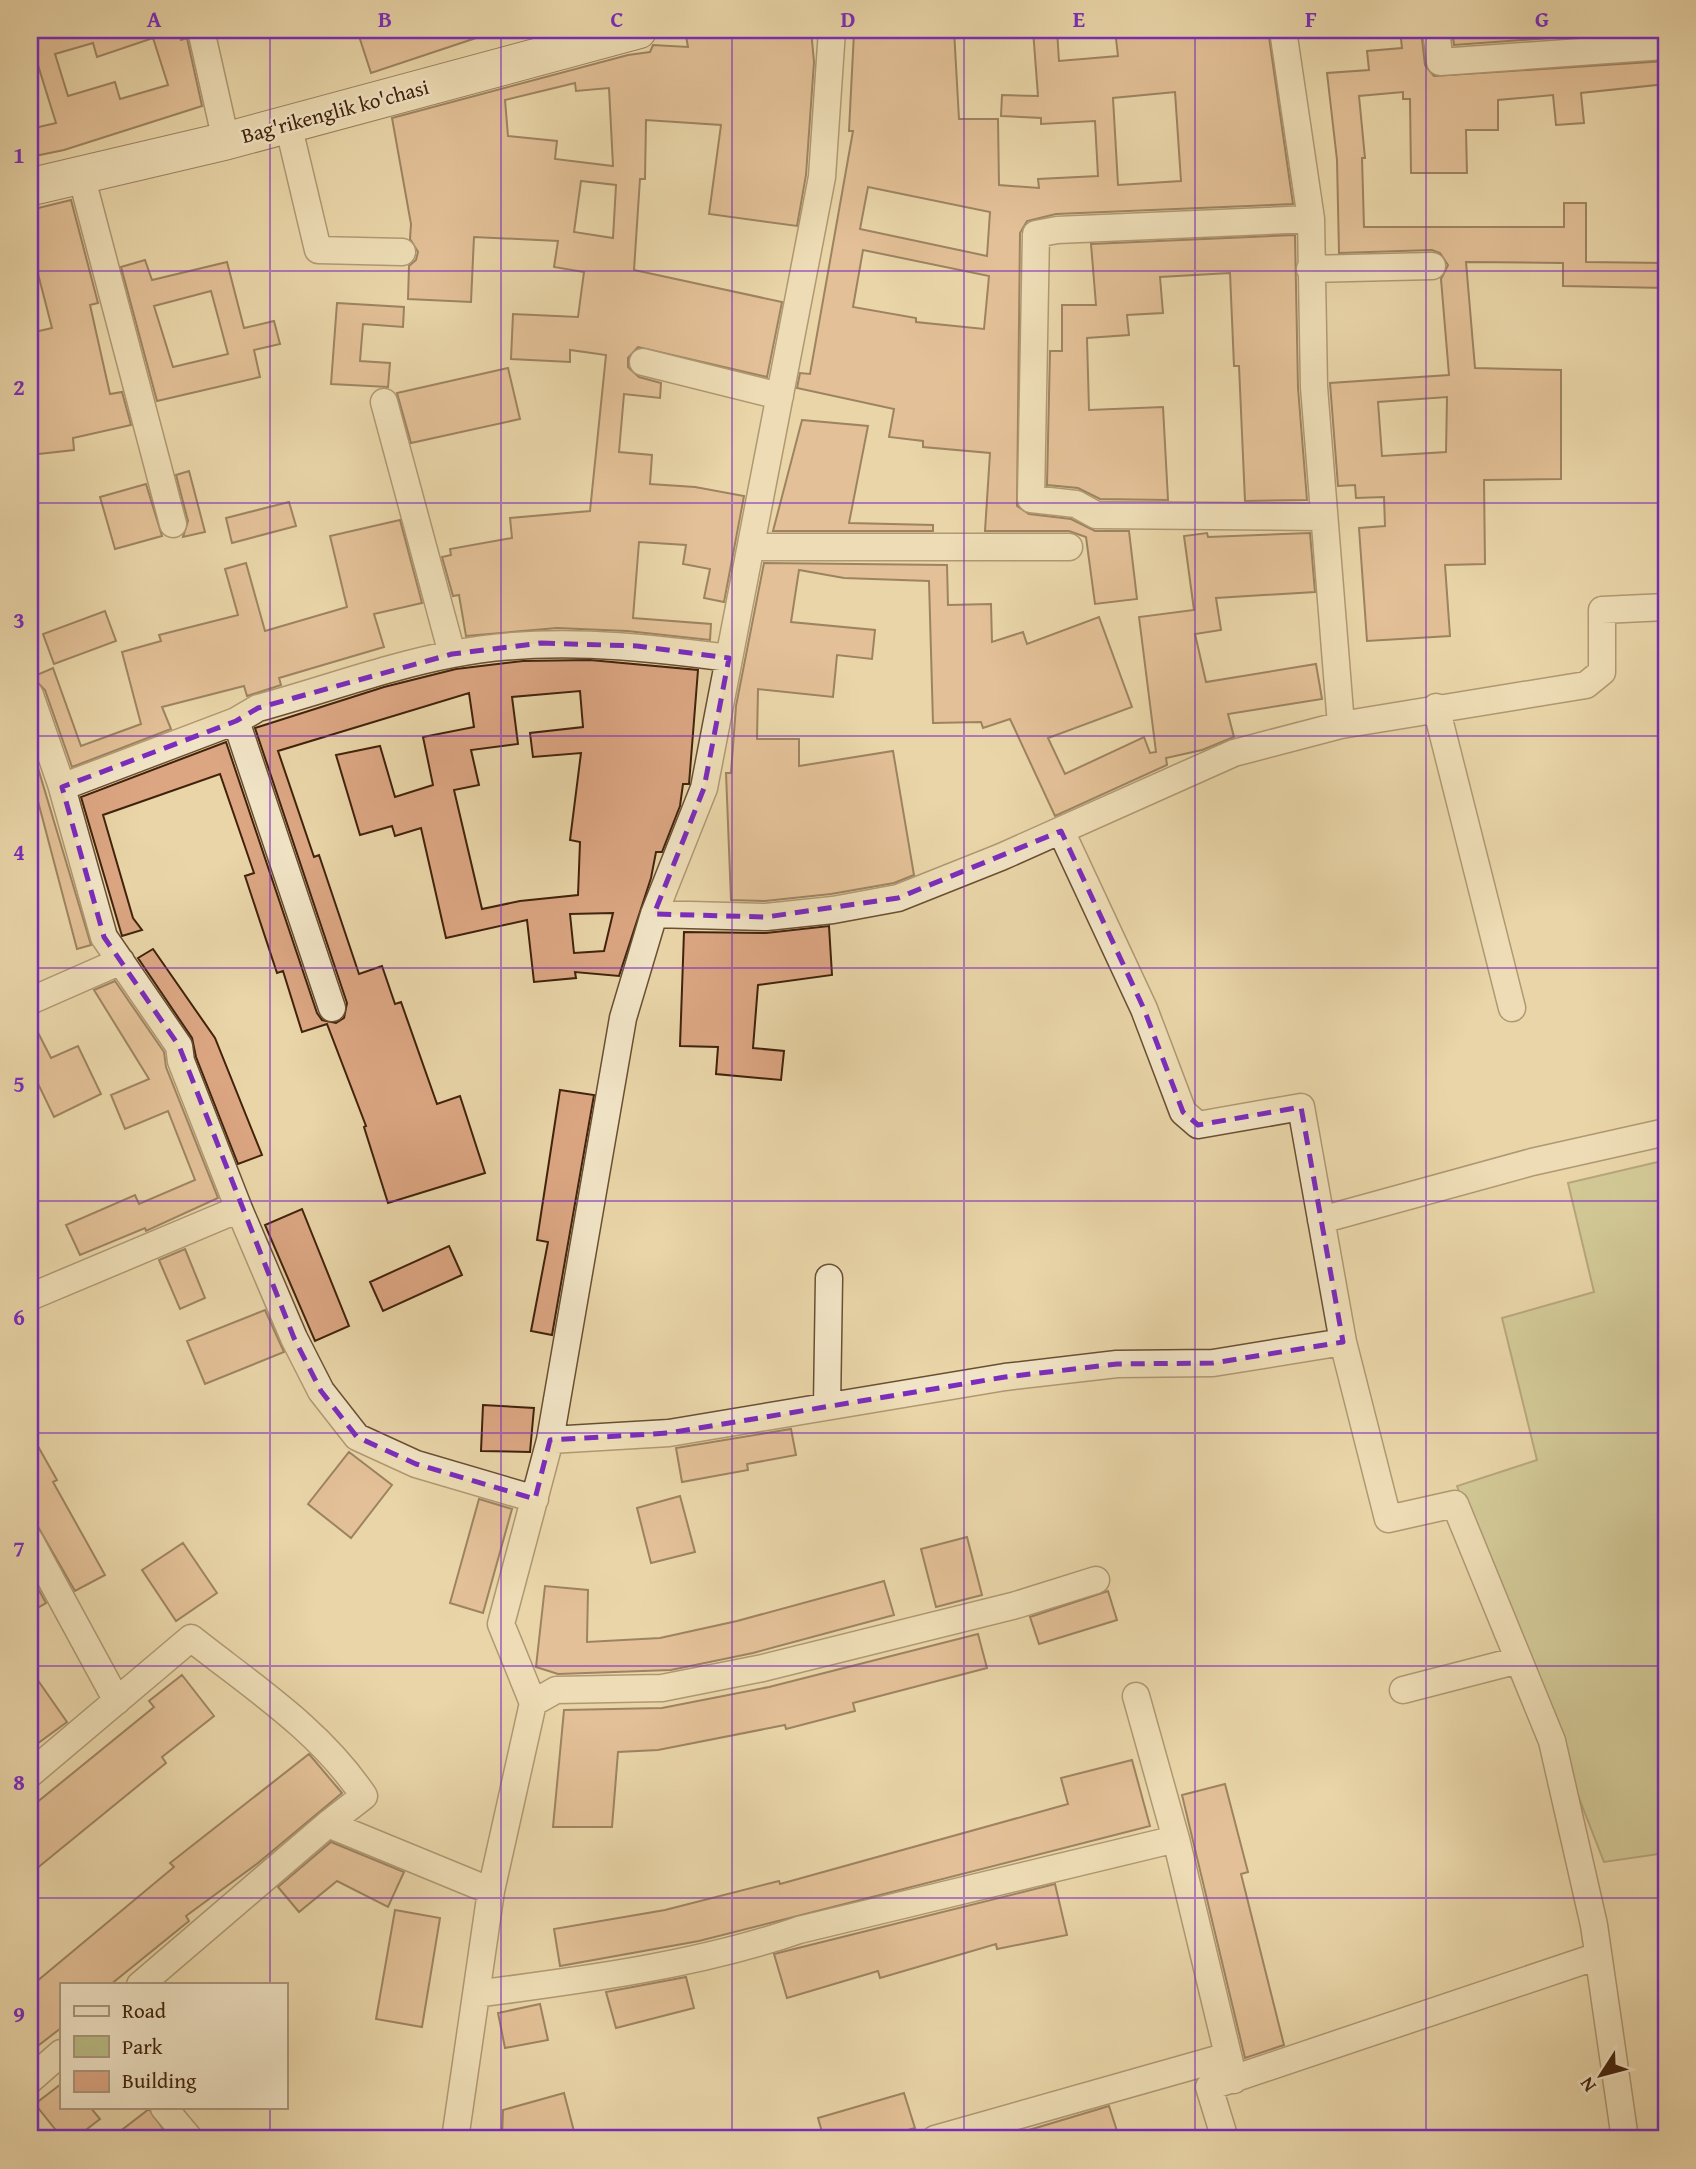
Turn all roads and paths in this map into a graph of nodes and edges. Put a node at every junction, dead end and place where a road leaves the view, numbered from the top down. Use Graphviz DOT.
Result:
graph roads {
  1 [pos="201,30"];
  2 [pos="832,30"];
  3 [pos="1283,30"];
  4 [pos="1436,30"];
  5 [pos="623,31"];
  6 [pos="1664,46"];
  7 [pos="288,124"];
  8 [pos="226,141"];
  9 [pos="81,175"];
  10 [pos="30,187"];
  11 [pos="1311,219"];
  12 [pos="402,252"];
  13 [pos="1432,266"];
  14 [pos="1310,269"];
  15 [pos="643,362"];
  16 [pos="780,396"];
  17 [pos="384,402"];
  18 [pos="1324,517"];
  19 [pos="173,524"];
  20 [pos="751,547"];
  21 [pos="1069,547"];
  22 [pos="1666,607"];
  23 [pos="452,654"];
  24 [pos="729,658"];
  25 [pos="30,695"];
  26 [pos="1436,707"];
  27 [pos="236,722"];
  28 [pos="1341,725"];
  29 [pos="62,787"];
  30 [pos="1061,831"];
  31 [pos="654,914"];
  32 [pos="121,961"];
  33 [pos="30,1002"];
  34 [pos="332,1008"];
  35 [pos="1512,1008"];
  36 [pos="1666,1132"];
  37 [pos="239,1209"];
  38 [pos="1321,1220"];
  39 [pos="829,1278"];
  40 [pos="30,1297"];
  41 [pos="1343,1342"];
  42 [pos="827,1406"];
  43 [pos="550,1440"];
  44 [pos="534,1499"];
  45 [pos="30,1541"];
  46 [pos="1096,1580"];
  47 [pos="1519,1660"];
  48 [pos="1403,1690"];
  49 [pos="1136,1696"];
  50 [pos="117,1701"];
  51 [pos="533,1703"];
  52 [pos="30,1774"];
  53 [pos="328,1824"];
  54 [pos="1176,1839"];
  55 [pos="491,1891"];
  56 [pos="1598,1956"];
  57 [pos="142,1983"];
  58 [pos="476,1994"];
  59 [pos="60,2054"];
  60 [pos="1231,2068"];
  61 [pos="30,2080"];
  62 [pos="166,2110"];
  63 [pos="190,2139"];
  64 [pos="456,2139"];
  65 [pos="935,2139"];
  66 [pos="1225,2139"];
  67 [pos="1625,2139"];
  1 -- 8 [label="street"];
  2 -- 16 [label="street"];
  3 -- 11 [label="street"];
  4 -- 6 [label="street"];
  5 -- 7 [label="main road, Bag'rikenglik ko'chasi"];
  7 -- 8 [label="main road, Bag'rikenglik ko'chasi"];
  7 -- 12 [label="street"];
  8 -- 9 [label="main road, Bag'rikenglik ko'chasi"];
  9 -- 10 [label="main road, Bag'rikenglik ko'chasi"];
  9 -- 19 [label="street"];
  11 -- 14 [label="street"];
  11 -- 18 [label="street"];
  13 -- 14 [label="street"];
  14 -- 18 [label="street"];
  15 -- 16 [label="street"];
  16 -- 20 [label="street"];
  17 -- 23 [label="street"];
  18 -- 28 [label="street"];
  20 -- 21 [label="street"];
  20 -- 24 [label="street"];
  22 -- 26 [label="street"];
  23 -- 24 [label="street"];
  23 -- 27 [label="street"];
  24 -- 31 [label="street"];
  25 -- 29 [label="street"];
  26 -- 28 [label="street"];
  26 -- 35 [label="street"];
  27 -- 29 [label="street"];
  27 -- 34 [label="street"];
  28 -- 30 [label="street"];
  29 -- 32 [label="street"];
  30 -- 31 [label="street"];
  30 -- 38 [label="street"];
  31 -- 43 [label="street"];
  32 -- 33 [label="street"];
  32 -- 37 [label="street"];
  36 -- 38 [label="street"];
  37 -- 40 [label="street"];
  37 -- 44 [label="street"];
  38 -- 41 [label="street"];
  39 -- 42 [label="street"];
  41 -- 42 [label="street"];
  41 -- 47 [label="street"];
  42 -- 43 [label="street"];
  43 -- 44 [label="street"];
  44 -- 51 [label="street"];
  45 -- 50 [label="street"];
  46 -- 51 [label="street"];
  47 -- 48 [label="street"];
  47 -- 56 [label="street"];
  49 -- 54 [label="street"];
  50 -- 52 [label="street"];
  50 -- 53 [label="street"];
  51 -- 55 [label="street"];
  53 -- 55 [label="street"];
  53 -- 57 [label="street"];
  54 -- 58 [label="street"];
  54 -- 60 [label="street"];
  55 -- 58 [label="street"];
  56 -- 60 [label="street"];
  56 -- 67 [label="street"];
  58 -- 64 [label="street"];
  59 -- 61 [label="street"];
  60 -- 65 [label="street"];
  60 -- 66 [label="street"];
  62 -- 63 [label="street"];
}
